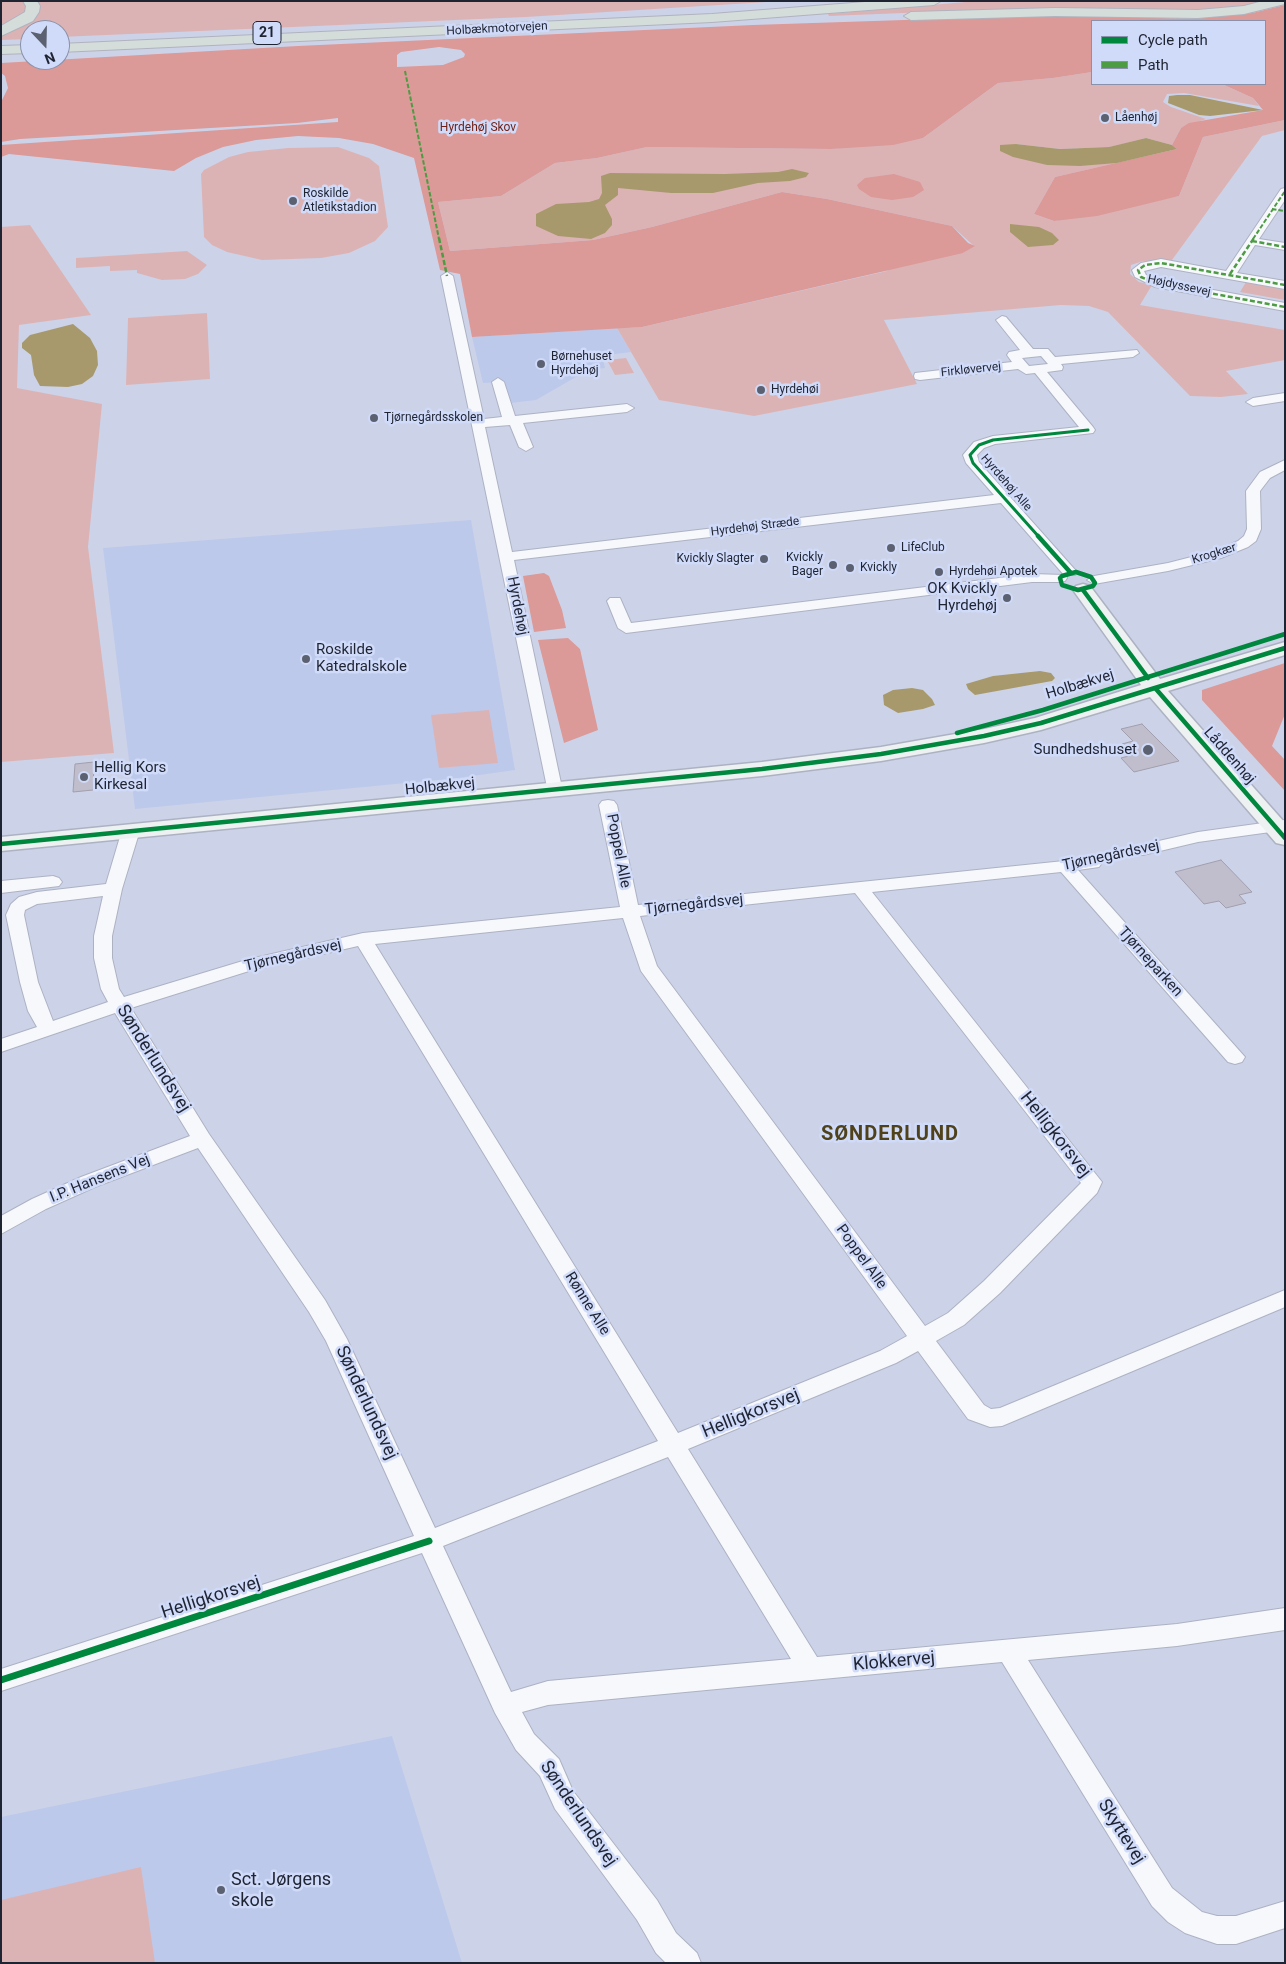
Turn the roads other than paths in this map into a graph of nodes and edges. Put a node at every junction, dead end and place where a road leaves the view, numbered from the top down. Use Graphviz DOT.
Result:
graph roads {
  1 [pos="30,1"];
  2 [pos="803,1"];
  3 [pos="869,1"];
  4 [pos="934,1"];
  5 [pos="1281,1"];
  6 [pos="474,24"];
  7 [pos="585,25"];
  8 [pos="1,32"];
  9 [pos="70,42"];
  10 [pos="20,43"];
  11 [pos="1,44"];
  12 [pos="70,48"];
  13 [pos="20,49"];
  14 [pos="1,50"];
  15 [pos="1285,191"];
  16 [pos="1272,209"];
  17 [pos="1285,211"];
  18 [pos="1252,241"];
  19 [pos="1285,247"];
  20 [pos="1230,274"];
  21 [pos="447,276"];
  22 [pos="1285,284"];
  23 [pos="1285,307"];
  24 [pos="1002,320"];
  25 [pos="1133,353"];
  26 [pos="1030,354"];
  27 [pos="1052,362"];
  28 [pos="1021,365"];
  29 [pos="1038,369"];
  30 [pos="920,376"];
  31 [pos="498,382"];
  32 [pos="1285,397"];
  33 [pos="1253,402"];
  34 [pos="620,412"];
  35 [pos="512,420"];
  36 [pos="477,424"];
  37 [pos="526,447"];
  38 [pos="1282,468"];
  39 [pos="1004,498"];
  40 [pos="506,557"];
  41 [pos="1065,575"];
  42 [pos="1089,585"];
  43 [pos="615,601"];
  44 [pos="1285,634"];
  45 [pos="1285,648"];
  46 [pos="1152,683"];
  47 [pos="554,788"];
  48 [pos="608,805"];
  49 [pos="130,830"];
  50 [pos="1281,830"];
  51 [pos="1,844"];
  52 [pos="1142,850"];
  53 [pos="1093,863"];
  54 [pos="1066,867"];
  55 [pos="53,882"];
  56 [pos="1,887"];
  57 [pos="859,887"];
  58 [pos="113,889"];
  59 [pos="630,912"];
  60 [pos="363,939"];
  61 [pos="119,1005"];
  62 [pos="48,1029"];
  63 [pos="1,1046"];
  64 [pos="1235,1057"];
  65 [pos="202,1139"];
  66 [pos="1,1226"];
  67 [pos="1285,1298"];
  68 [pos="921,1339"];
  69 [pos="674,1445"];
  70 [pos="429,1541"];
  71 [pos="1285,1619"];
  72 [pos="1009,1652"];
  73 [pos="811,1670"];
  74 [pos="1,1680"];
  75 [pos="504,1705"];
  76 [pos="1285,1914"];
  77 [pos="687,1963"];
  1 -- 8 [label="highway"];
  2 -- 6 [label="highway"];
  3 -- 6 [label="highway, Holbækmotorvejen / 21"];
  4 -- 7 [label="highway, Holbækmotorvejen / 21"];
  5 -- 7 [label="highway"];
  6 -- 9 [label="highway, Holbækmotorvejen / 21"];
  7 -- 12 [label="highway, Holbækmotorvejen / 21"];
  10 -- 11 [label="highway"];
  13 -- 14 [label="highway"];
  15 -- 16 [label="street"];
  16 -- 17 [label="street"];
  16 -- 18 [label="street"];
  18 -- 19 [label="street"];
  18 -- 20 [label="street"];
  20 -- 22 [label="street, Højdyssevej"];
  20 -- 23 [label="street, Højdyssevej"];
  21 -- 36 [label="street, Hyrdehøj"];
  24 -- 26 [label="street"];
  25 -- 27 [label="street"];
  26 -- 27 [label="street"];
  26 -- 28 [label="street, Firkløvervej"];
  27 -- 29 [label="street"];
  28 -- 29 [label="street, Firkløvervej"];
  28 -- 30 [label="street, Firkløvervej"];
  29 -- 39 [label="street, Hyrdehøj Alle"];
  31 -- 35 [label="street"];
  32 -- 33 [label="street"];
  34 -- 35 [label="street"];
  35 -- 36 [label="street"];
  35 -- 37 [label="street"];
  36 -- 40 [label="street, Hyrdehøj"];
  38 -- 42 [label="street, Krogkær"];
  39 -- 40 [label="street, Hyrdehøj Stræde"];
  39 -- 41 [label="street, Hyrdehøj Alle"];
  40 -- 47 [label="street, Hyrdehøj"];
  41 -- 42 [label="street"];
  41 -- 43 [label="street"];
  42 -- 46 [label="street"];
  44 -- 46 [label="street, Holbækvej"];
  45 -- 46 [label="street, Holbækvej"];
  46 -- 47 [label="street, Holbækvej"];
  46 -- 50 [label="street, Låddenhøj"];
  47 -- 49 [label="street, Holbækvej"];
  48 -- 59 [label="street, Poppel Alle"];
  49 -- 51 [label="street, Holbækvej"];
  49 -- 58 [label="street, Sønderlundsvej"];
  50 -- 52 [label="street, Tjørnegårdsvej"];
  53 -- 54 [label="street, Tjørnegårdsvej"];
  54 -- 57 [label="street, Tjørnegårdsvej"];
  54 -- 64 [label="street, Tjørneparken"];
  55 -- 56 [label="street"];
  57 -- 59 [label="street, Tjørnegårdsvej"];
  57 -- 68 [label="street, Helligkorsvej"];
  58 -- 61 [label="street, Sønderlundsvej"];
  58 -- 62 [label="street"];
  59 -- 60 [label="street, Tjørnegårdsvej"];
  59 -- 68 [label="street, Poppel Alle"];
  60 -- 61 [label="street, Tjørnegårdsvej"];
  60 -- 69 [label="street, Rønne Alle"];
  61 -- 62 [label="street, Tjørnegårdsvej"];
  61 -- 65 [label="street, Sønderlundsvej"];
  62 -- 63 [label="street, Tjørnegårdsvej"];
  65 -- 66 [label="street, I.P. Hansens Vej"];
  65 -- 70 [label="street, Sønderlundsvej"];
  67 -- 68 [label="street, Poppel Alle"];
  68 -- 69 [label="street, Helligkorsvej"];
  69 -- 70 [label="street, Helligkorsvej"];
  69 -- 73 [label="street, Rønne Alle"];
  70 -- 74 [label="street, Helligkorsvej"];
  70 -- 75 [label="street, Sønderlundsvej"];
  71 -- 72 [label="street, Klokkervej"];
  72 -- 73 [label="street, Klokkervej"];
  72 -- 76 [label="street, Skyttevej"];
  73 -- 75 [label="street, Klokkervej"];
  75 -- 77 [label="street, Sønderlundsvej"];
}
